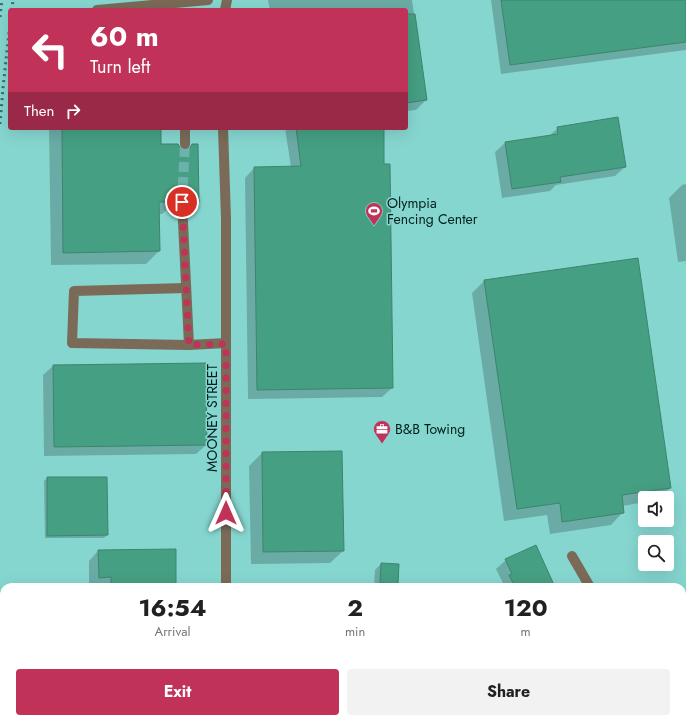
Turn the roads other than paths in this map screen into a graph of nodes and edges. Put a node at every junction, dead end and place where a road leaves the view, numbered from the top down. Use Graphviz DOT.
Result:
graph roads {
  1 [pos="208,0"];
  2 [pos="187,6"];
  3 [pos="142,8"];
  4 [pos="185,130"];
  5 [pos="223,130"];
  6 [pos="185,144"];
  7 [pos="182,202"];
  8 [pos="186,288"];
  9 [pos="226,344"];
  10 [pos="189,345"];
  11 [pos="572,556"];
  12 [pos="226,583"];
  13 [pos="588,583"];
  1 -- 2 [label="street"];
  2 -- 3 [label="street"];
  4 -- 6 [label="street"];
  5 -- 9 [label="street, MOONEY STREET"];
  7 -- 8 [label="street"];
  8 -- 10 [label="street"];
  8 -- 10 [label="street"];
  9 -- 10 [label="street"];
  9 -- 12 [label="street, MOONEY STREET"];
  11 -- 13 [label="street"];
}
